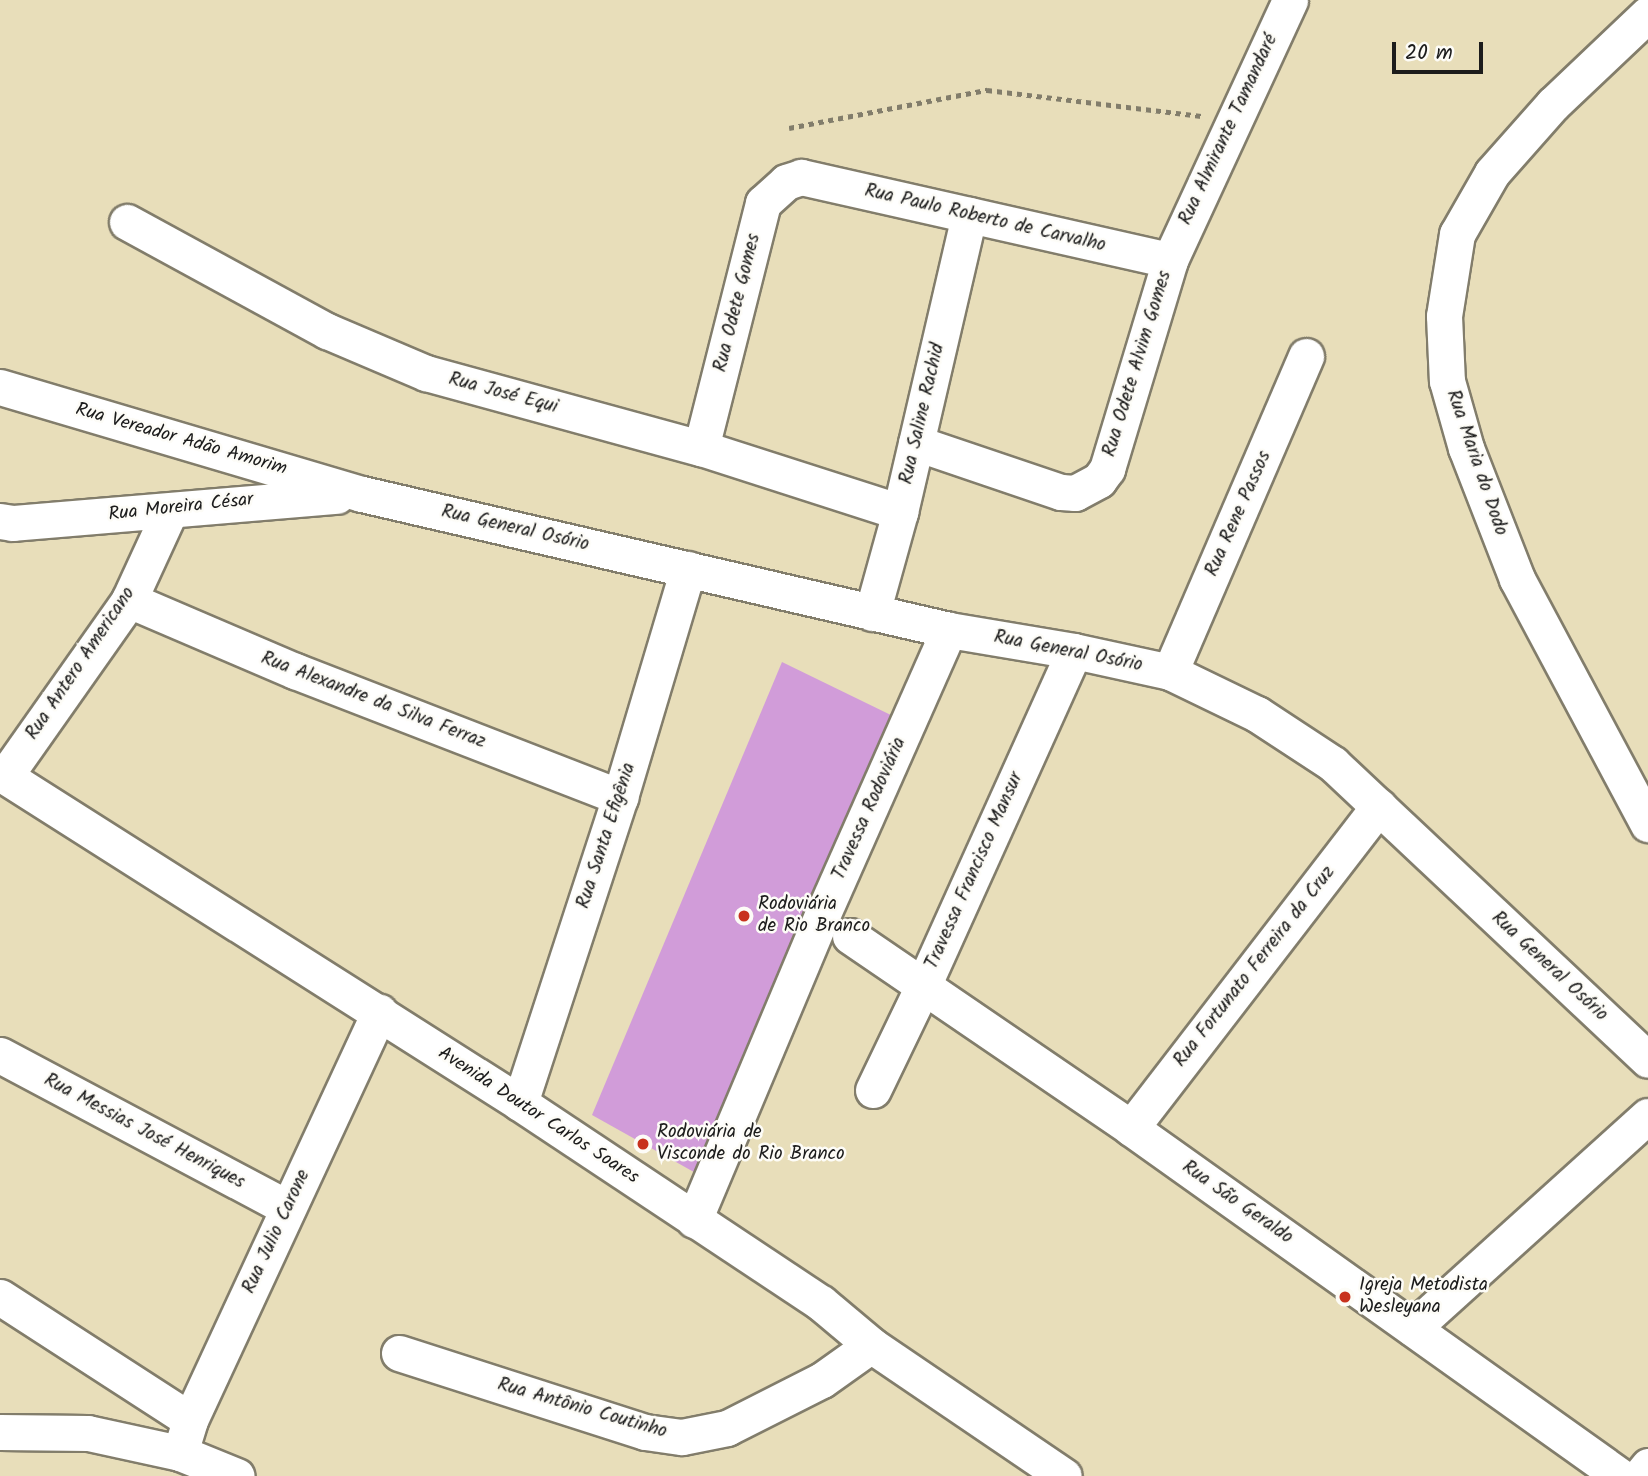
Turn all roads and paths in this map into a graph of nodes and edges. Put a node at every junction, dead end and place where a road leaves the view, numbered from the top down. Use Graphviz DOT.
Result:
graph roads {
  1 [pos="1290,0"];
  2 [pos="1648,14"];
  3 [pos="1235,119"];
  4 [pos="789,128"];
  5 [pos="802,177"];
  6 [pos="969,215"];
  7 [pos="127,222"];
  8 [pos="1170,260"];
  9 [pos="1306,356"];
  10 [pos="0,387"];
  11 [pos="916,443"];
  12 [pos="701,448"];
  13 [pos="362,494"];
  14 [pos="170,511"];
  15 [pos="900,512"];
  16 [pos="0,521"];
  17 [pos="688,569"];
  18 [pos="129,600"];
  19 [pos="872,613"];
  20 [pos="949,630"];
  21 [pos="1074,651"];
  22 [pos="1170,672"];
  23 [pos="3,774"];
  24 [pos="620,797"];
  25 [pos="1379,806"];
  26 [pos="1648,824"];
  27 [pos="850,936"];
  28 [pos="923,986"];
  29 [pos="379,1012"];
  30 [pos="0,1055"];
  31 [pos="1648,1060"];
  32 [pos="873,1090"];
  33 [pos="520,1103"];
  34 [pos="1648,1116"];
  35 [pos="1132,1128"];
  36 [pos="288,1208"];
  37 [pos="694,1220"];
  38 [pos="0,1297"];
  39 [pos="1413,1328"];
  40 [pos="871,1345"];
  41 [pos="399,1353"];
  42 [pos="190,1420"];
  43 [pos="0,1432"];
  44 [pos="180,1453"];
  45 [pos="1648,1466"];
  46 [pos="237,1476"];
  47 [pos="1063,1476"];
  48 [pos="1620,1476"];
  49 [pos="1640,1476"];
  1 -- 3 [label="street, Rua Almirante Tamandaré"];
  2 -- 26 [label="street, Rua Maria do Dodo"];
  3 -- 4 [label="path"];
  3 -- 8 [label="street, Rua Almirante Tamandaré"];
  5 -- 6 [label="street, Rua Paulo Roberto de Carvalho"];
  5 -- 12 [label="street, Rua Odete Gomes"];
  6 -- 8 [label="street, Rua Paulo Roberto de Carvalho"];
  6 -- 11 [label="street, Rua Saline Rachid"];
  7 -- 12 [label="street, Rua José Equi"];
  8 -- 11 [label="street, Rua Odete Alvim Gomes"];
  9 -- 22 [label="street, Rua Rene Passos"];
  10 -- 13 [label="street, Rua Vereador Adão Amorim"];
  11 -- 15 [label="street, Rua Saline Rachid"];
  12 -- 15 [label="street, Rua José Equi"];
  13 -- 14 [label="street, Rua Moreira César"];
  13 -- 17 [label="street, Rua General Osório"];
  14 -- 16 [label="street, Rua Moreira César"];
  14 -- 18 [label="street, Rua Antero Americano"];
  15 -- 19 [label="street, Rua Saline Rachid"];
  17 -- 19 [label="street, Rua General Osório"];
  17 -- 24 [label="street, Rua Santa Efigênia"];
  18 -- 23 [label="street, Rua Antero Americano"];
  18 -- 24 [label="street, Rua Alexandre da Silva Ferraz"];
  19 -- 20 [label="street, Rua General Osório"];
  20 -- 21 [label="street, Rua General Osório"];
  20 -- 37 [label="street, Travessa Rodoviária"];
  21 -- 22 [label="street, Rua General Osório"];
  21 -- 28 [label="street, Travessa Francisco Mansur"];
  22 -- 25 [label="street, Rua General Osório"];
  23 -- 29 [label="street, Avenida Doutor Carlos Soares"];
  24 -- 33 [label="street, Rua Santa Efigênia"];
  25 -- 31 [label="street, Rua General Osório"];
  25 -- 35 [label="street, Rua Fortunato Ferreira da Cruz"];
  27 -- 28 [label="street, Rua São Geraldo"];
  28 -- 32 [label="street, Travessa Francisco Mansur"];
  28 -- 35 [label="street, Rua São Geraldo"];
  29 -- 33 [label="street, Avenida Doutor Carlos Soares"];
  29 -- 36 [label="street, Rua Julio Carone"];
  30 -- 36 [label="street, Rua Messias José Henriques"];
  33 -- 37 [label="street, Avenida Doutor Carlos Soares"];
  34 -- 39 [label="street"];
  35 -- 39 [label="street, Rua São Geraldo"];
  36 -- 42 [label="street, Rua Julio Carone"];
  37 -- 40 [label="street, Avenida Doutor Carlos Soares"];
  38 -- 42 [label="street"];
  39 -- 48 [label="street, Rua São Geraldo"];
  40 -- 41 [label="street, Rua Antônio Coutinho"];
  40 -- 47 [label="street, Avenida Doutor Carlos Soares"];
  42 -- 44 [label="street, Rua Julio Carone"];
  43 -- 44 [label="street"];
  44 -- 46 [label="street"];
  45 -- 49 [label="street"];
}
